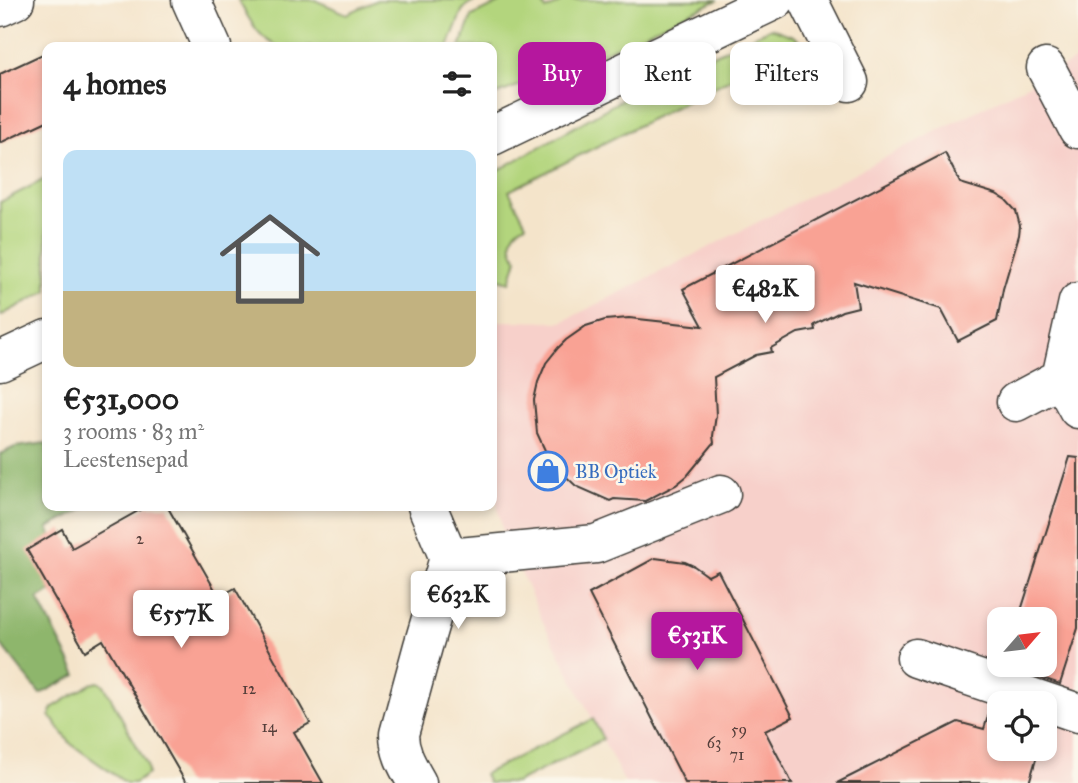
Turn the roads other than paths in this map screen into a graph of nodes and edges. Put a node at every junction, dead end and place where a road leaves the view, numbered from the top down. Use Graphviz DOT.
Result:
graph roads {
  1 [pos="15,0"];
  2 [pos="191,0"];
  3 [pos="775,0"];
  4 [pos="808,0"];
  5 [pos="0,7"];
  6 [pos="210,42"];
  7 [pos="1046,68"];
  8 [pos="849,82"];
  9 [pos="1078,129"];
  10 [pos="497,134"];
  11 [pos="1078,302"];
  12 [pos="42,341"];
  13 [pos="0,361"];
  14 [pos="1070,393"];
  15 [pos="1016,401"];
  16 [pos="721,494"];
  17 [pos="429,511"];
  18 [pos="449,558"];
  19 [pos="916,658"];
  20 [pos="1078,713"];
  21 [pos="417,783"];
  1 -- 5 [label="street"];
  2 -- 6 [label="street"];
  3 -- 10 [label="street"];
  4 -- 8 [label="street"];
  7 -- 9 [label="street"];
  11 -- 14 [label="street"];
  12 -- 13 [label="street"];
  14 -- 15 [label="street"];
  16 -- 18 [label="street"];
  17 -- 18 [label="street"];
  18 -- 21 [label="street"];
  19 -- 20 [label="street"];
}
